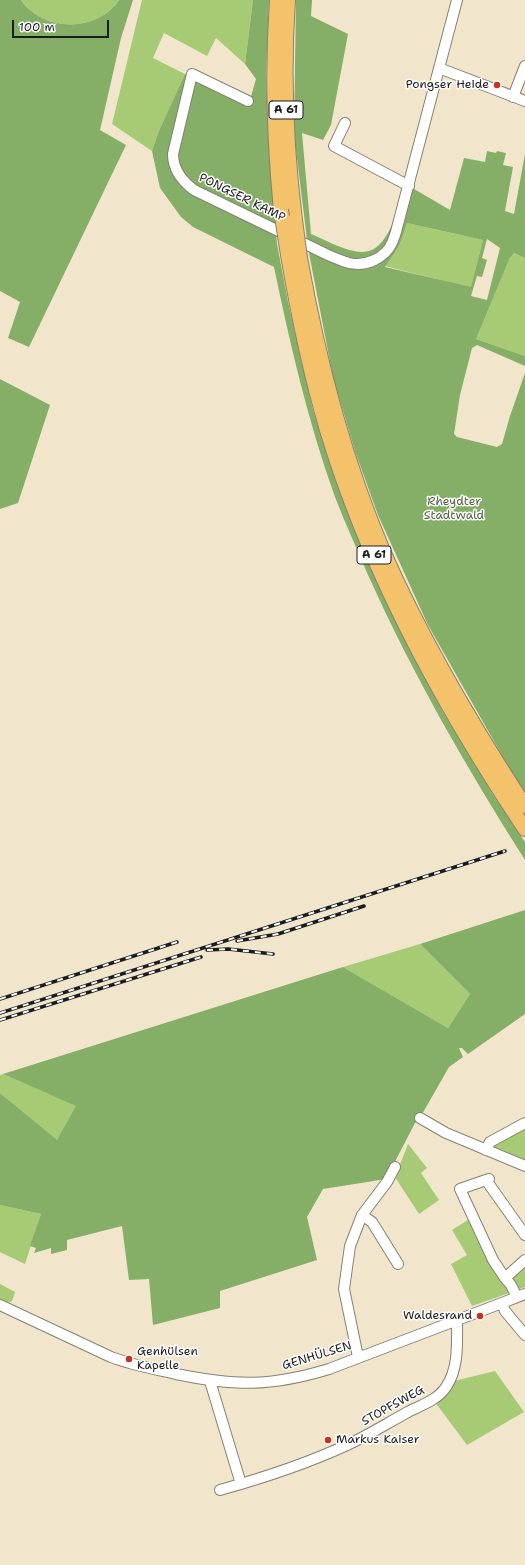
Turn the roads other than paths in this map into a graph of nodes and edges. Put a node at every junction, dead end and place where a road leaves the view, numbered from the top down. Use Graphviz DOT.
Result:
graph roads {
  1 [pos="277,0"];
  2 [pos="288,0"];
  3 [pos="457,0"];
  4 [pos="525,66"];
  5 [pos="439,68"];
  6 [pos="513,97"];
  7 [pos="248,101"];
  8 [pos="525,101"];
  9 [pos="345,123"];
  10 [pos="409,186"];
  11 [pos="294,257"];
  12 [pos="525,806"];
  13 [pos="525,829"];
  14 [pos="420,1118"];
  15 [pos="525,1122"];
  16 [pos="486,1150"];
  17 [pos="395,1166"];
  18 [pos="525,1166"];
  19 [pos="362,1215"];
  20 [pos="525,1235"];
  21 [pos="525,1260"];
  22 [pos="398,1264"];
  23 [pos="505,1278"];
  24 [pos="521,1296"];
  25 [pos="502,1303"];
  26 [pos="0,1305"];
  27 [pos="457,1321"];
  28 [pos="525,1335"];
  29 [pos="358,1357"];
  30 [pos="210,1381"];
  31 [pos="241,1484"];
  32 [pos="220,1490"];
  1 -- 11 [label="highway, A 61, bridge"];
  2 -- 11 [label="highway, A 61, bridge"];
  3 -- 5 [label="street, PONGSER KAMP"];
  4 -- 6 [label="street"];
  5 -- 6 [label="street"];
  5 -- 10 [label="street, PONGSER KAMP"];
  6 -- 8 [label="street"];
  7 -- 10 [label="street, PONGSER KAMP"];
  9 -- 10 [label="street"];
  11 -- 12 [label="highway, A 61"];
  11 -- 13 [label="highway, A 61"];
  14 -- 16 [label="street"];
  15 -- 16 [label="street"];
  16 -- 18 [label="street"];
  17 -- 19 [label="street"];
  19 -- 22 [label="street"];
  19 -- 29 [label="street"];
  20 -- 23 [label="street, GENHÜLSEN"];
  21 -- 23 [label="street"];
  23 -- 24 [label="street, GENHÜLSEN"];
  24 -- 25 [label="street, GENHÜLSEN"];
  25 -- 27 [label="street, GENHÜLSEN"];
  25 -- 28 [label="street"];
  26 -- 30 [label="street, GENHÜLSEN"];
  27 -- 29 [label="street, GENHÜLSEN"];
  27 -- 31 [label="street, STOPFSWEG"];
  29 -- 30 [label="street, GENHÜLSEN"];
  30 -- 31 [label="street"];
  31 -- 32 [label="street, STOPFSWEG"];
}
